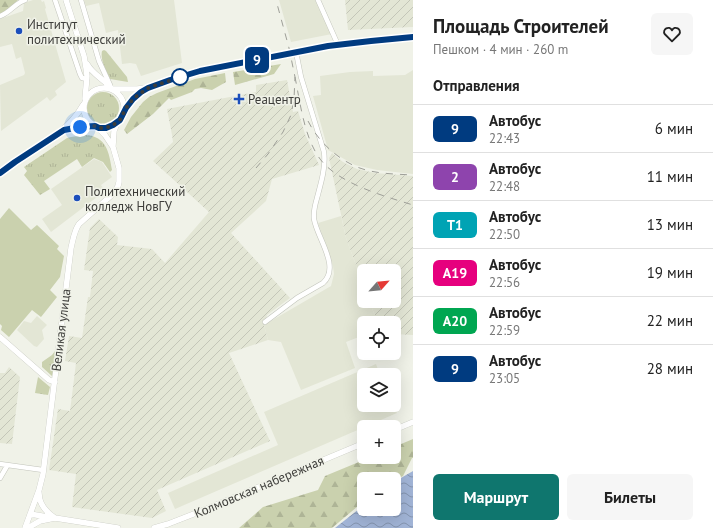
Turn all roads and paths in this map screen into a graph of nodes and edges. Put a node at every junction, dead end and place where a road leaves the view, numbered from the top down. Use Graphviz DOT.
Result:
graph roads {
  1 [pos="25,0"];
  2 [pos="55,0"];
  3 [pos="66,0"];
  4 [pos="81,0"];
  5 [pos="318,0"];
  6 [pos="0,16"];
  7 [pos="413,37"];
  8 [pos="338,45"];
  9 [pos="296,52"];
  10 [pos="84,56"];
  11 [pos="87,79"];
  12 [pos="112,88"];
  13 [pos="148,88"];
  14 [pos="85,102"];
  15 [pos="123,113"];
  16 [pos="117,122"];
  17 [pos="96,126"];
  18 [pos="60,132"];
  19 [pos="113,147"];
  20 [pos="0,173"];
  21 [pos="265,322"];
  22 [pos="0,337"];
  23 [pos="55,382"];
  24 [pos="413,422"];
  25 [pos="401,427"];
  26 [pos="357,445"];
  27 [pos="0,464"];
  28 [pos="7,466"];
  29 [pos="43,470"];
  30 [pos="0,478"];
  31 [pos="39,490"];
  32 [pos="30,514"];
  33 [pos="55,518"];
  34 [pos="26,528"];
  35 [pos="118,528"];
  36 [pos="154,528"];
  1 -- 6 [label="street"];
  2 -- 11 [label="street"];
  3 -- 10 [label="main road"];
  4 -- 12 [label="street"];
  5 -- 8 [label="street"];
  7 -- 8 [label="main road"];
  8 -- 9 [label="main road"];
  9 -- 13 [label="main road"];
  9 -- 21 [label="street"];
  10 -- 11 [label="main road"];
  10 -- 12 [label="main road"];
  11 -- 14 [label="main road"];
  12 -- 13 [label="main road"];
  12 -- 14 [label="main road"];
  12 -- 15 [label="main road"];
  13 -- 15 [label="main road"];
  14 -- 17 [label="main road"];
  14 -- 18 [label="main road"];
  15 -- 16 [label="main road"];
  16 -- 17 [label="main road"];
  16 -- 19 [label="main road"];
  17 -- 18 [label="main road"];
  17 -- 19 [label="main road"];
  18 -- 20 [label="main road"];
  19 -- 23 [label="main road, Великая улица"];
  22 -- 23 [label="main road"];
  23 -- 29 [label="main road, Великая улица"];
  24 -- 25 [label="main road"];
  26 -- 36 [label="main road, Колмовская набережная"];
  27 -- 28 [label="street"];
  28 -- 29 [label="street"];
  28 -- 30 [label="street"];
  29 -- 31 [label="main road, Великая улица"];
  31 -- 32 [label="main road, Великая улица"];
  31 -- 33 [label="main road"];
  32 -- 33 [label="main road"];
  32 -- 34 [label="main road, Великая улица"];
  33 -- 34 [label="main road"];
  33 -- 35 [label="main road"];
}
